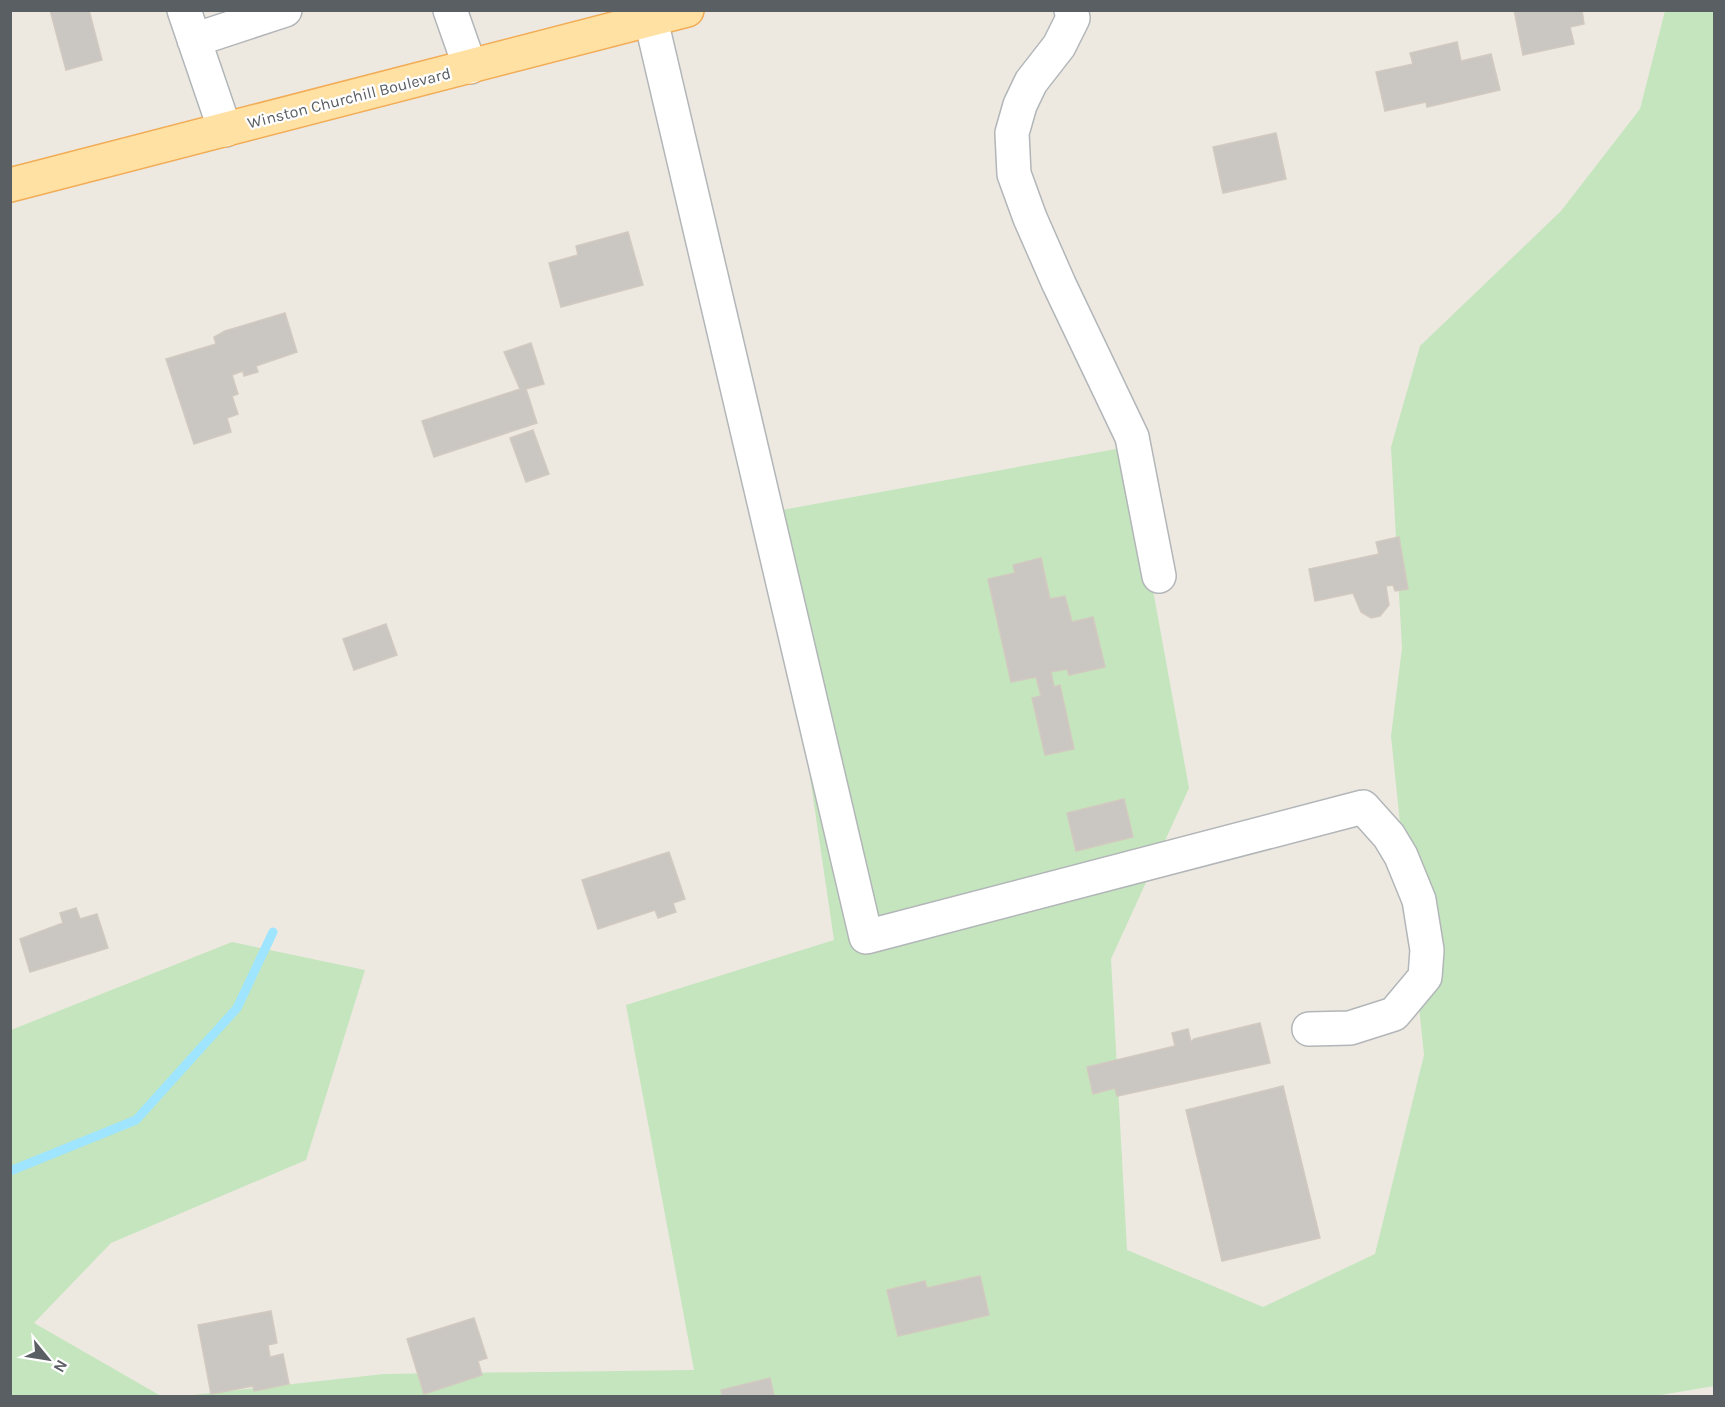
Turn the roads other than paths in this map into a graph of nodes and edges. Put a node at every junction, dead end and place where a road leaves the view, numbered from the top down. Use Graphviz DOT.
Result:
graph roads {
  1 [pos="285,10"];
  2 [pos="450,10"];
  3 [pos="687,10"];
  4 [pos="1071,10"];
  5 [pos="608,20"];
  6 [pos="651,20"];
  7 [pos="189,25"];
  8 [pos="470,67"];
  9 [pos="225,130"];
  10 [pos="10,185"];
  11 [pos="1159,576"];
  12 [pos="1309,1029"];
  1 -- 7 [label="street"];
  2 -- 8 [label="street"];
  3 -- 6 [label="main road, Winston Churchill Boulevard"];
  4 -- 11 [label="street"];
  5 -- 6 [label="main road, Winston Churchill Boulevard"];
  5 -- 8 [label="main road, Winston Churchill Boulevard"];
  6 -- 12 [label="street"];
  7 -- 9 [label="street"];
  8 -- 9 [label="main road, Winston Churchill Boulevard"];
  9 -- 10 [label="main road, Winston Churchill Boulevard"];
}
